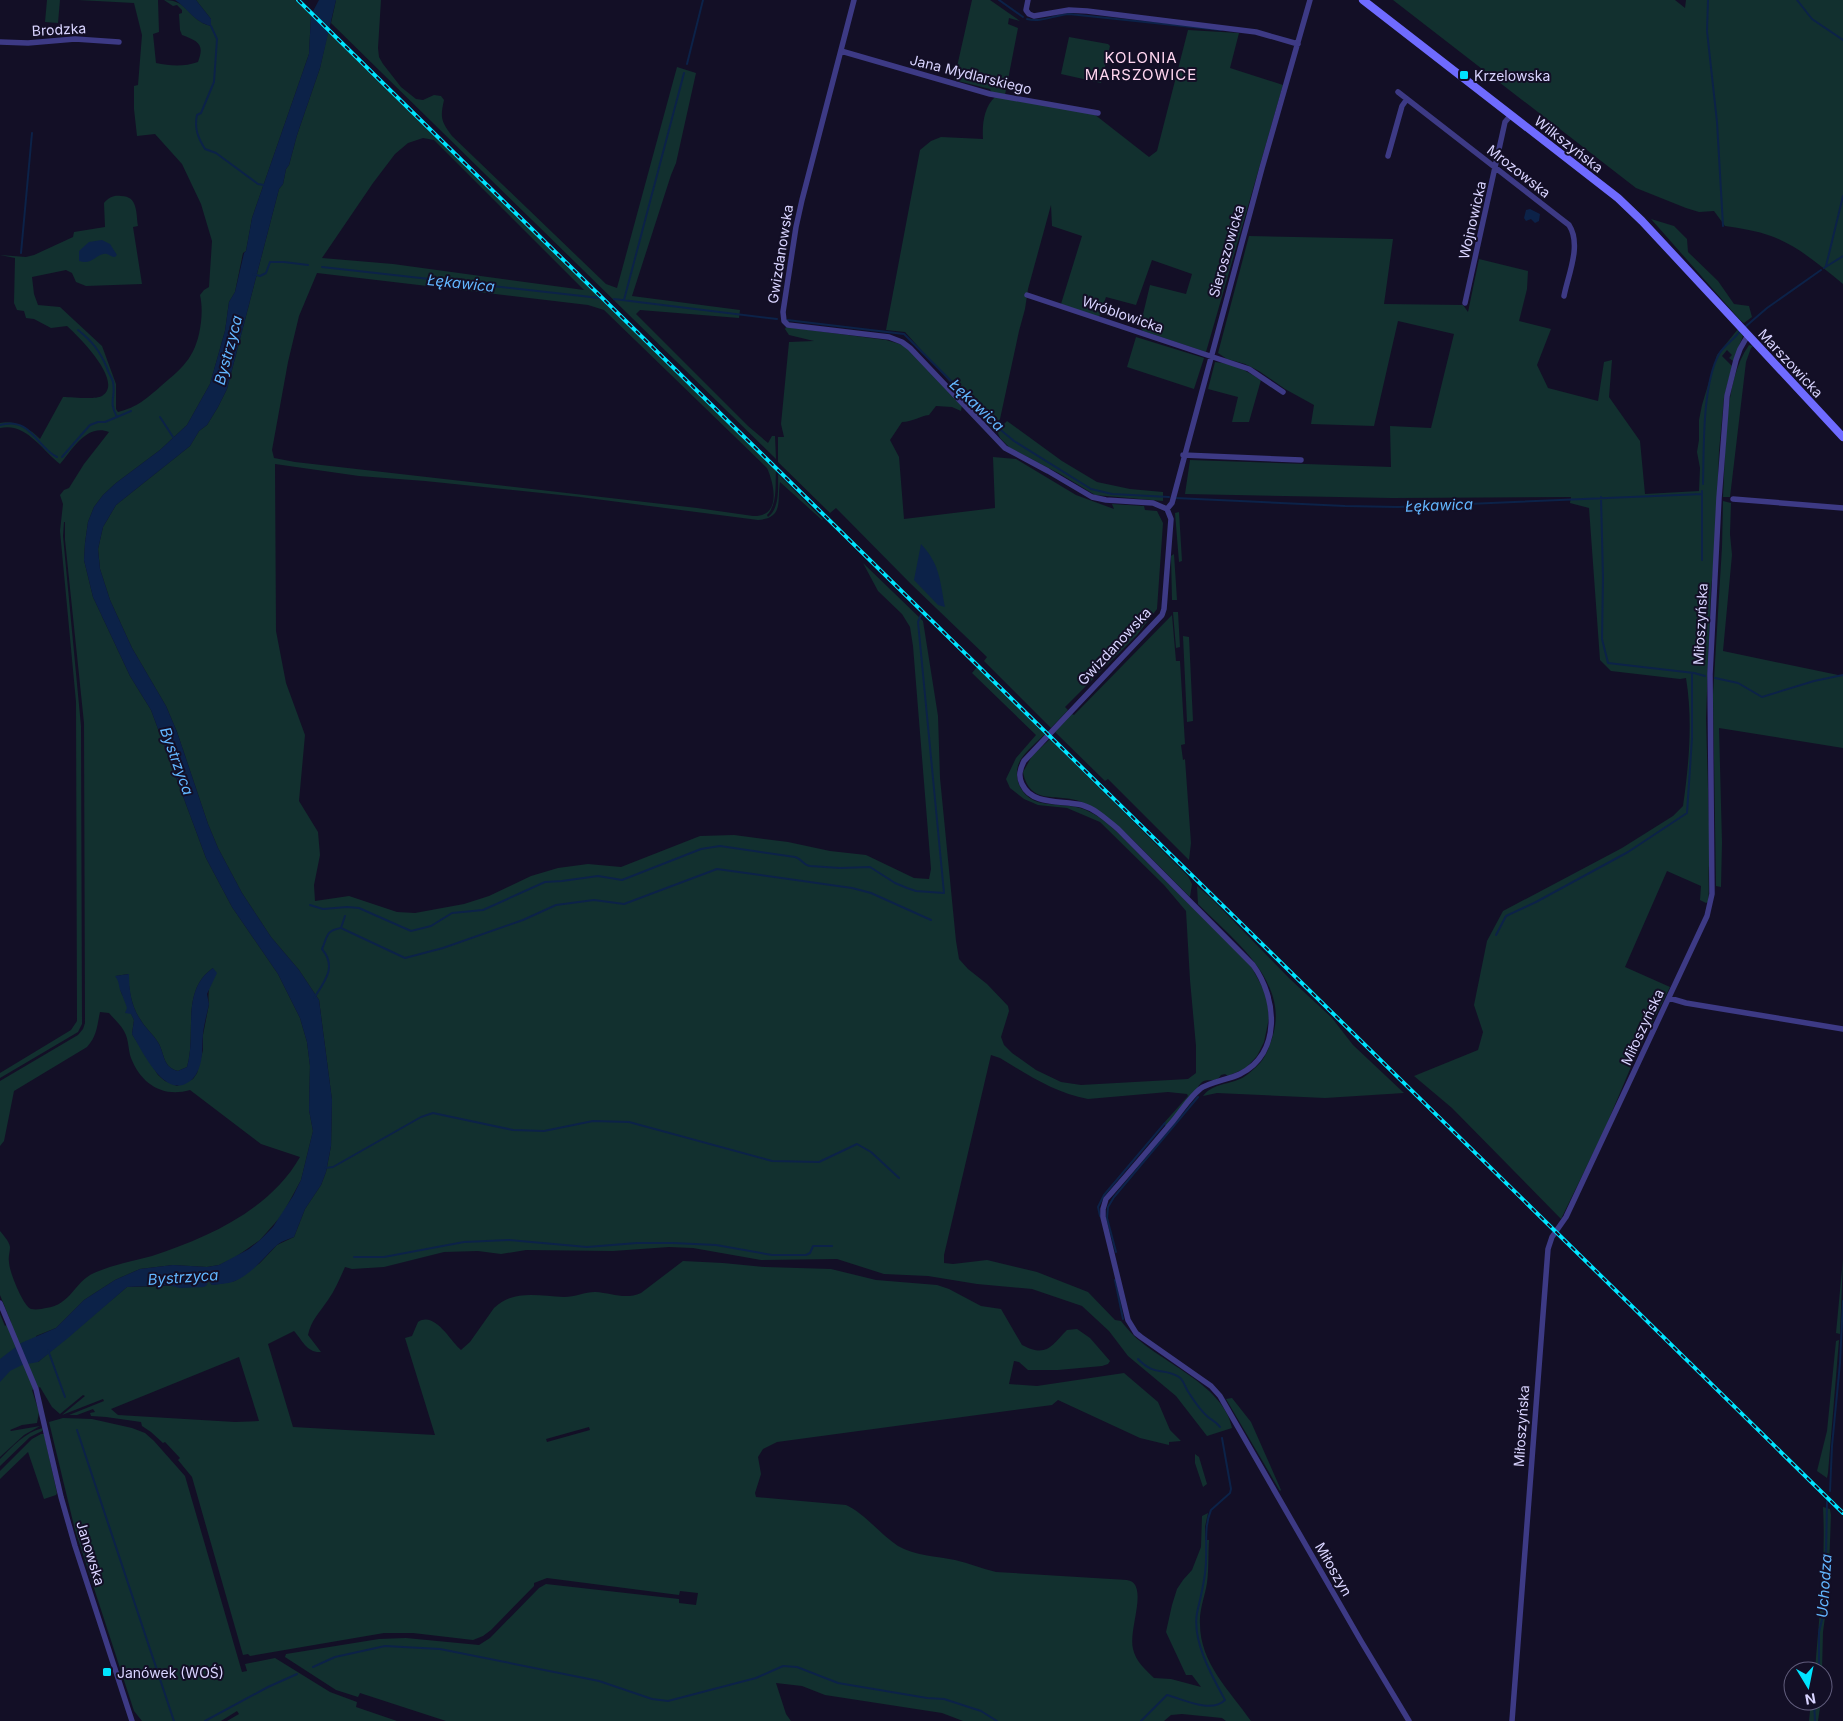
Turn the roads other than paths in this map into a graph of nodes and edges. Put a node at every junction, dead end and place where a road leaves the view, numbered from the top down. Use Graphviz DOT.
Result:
graph roads {
  1 [pos="854,0"];
  2 [pos="1028,0"];
  3 [pos="1310,0"];
  4 [pos="1363,0"];
  5 [pos="0,42"];
  6 [pos="119,42"];
  7 [pos="1298,44"];
  8 [pos="840,51"];
  9 [pos="1398,92"];
  10 [pos="1407,99"];
  11 [pos="1098,113"];
  12 [pos="1511,115"];
  13 [pos="1388,156"];
  14 [pos="1496,169"];
  15 [pos="1027,295"];
  16 [pos="1564,296"];
  17 [pos="1465,303"];
  18 [pos="1742,328"];
  19 [pos="1748,335"];
  20 [pos="1210,357"];
  21 [pos="1284,392"];
  22 [pos="1843,437"];
  23 [pos="1183,455"];
  24 [pos="1301,460"];
  25 [pos="1732,499"];
  26 [pos="1843,508"];
  27 [pos="1167,509"];
  28 [pos="1669,998"];
  29 [pos="1843,1029"];
  30 [pos="1201,1087"];
  31 [pos="0,1303"];
  32 [pos="132,1721"];
  33 [pos="1409,1721"];
  34 [pos="1512,1721"];
  1 -- 8 [label="street, Gwizdanowska"];
  2 -- 7 [label="street"];
  3 -- 7 [label="street, Sieroszowicka"];
  4 -- 12 [label="street, Wilkszyńska"];
  5 -- 6 [label="street, Brodzka"];
  7 -- 20 [label="street, Sieroszowicka"];
  8 -- 11 [label="street, Jana Mydlarskiego"];
  8 -- 27 [label="street, Gwizdanowska"];
  9 -- 10 [label="street, Mrozowska"];
  10 -- 13 [label="street"];
  10 -- 14 [label="street, Mrozowska"];
  12 -- 14 [label="street, Wojnowicka"];
  12 -- 18 [label="street, Wilkszyńska"];
  14 -- 16 [label="street, Mrozowska"];
  14 -- 17 [label="street, Wojnowicka"];
  15 -- 20 [label="street, Wróblowicka"];
  18 -- 19 [label="street, Marszowicka"];
  19 -- 22 [label="street, Marszowicka"];
  19 -- 28 [label="street, Miłoszyńska"];
  20 -- 21 [label="street, Wróblowicka"];
  20 -- 23 [label="street, Sieroszowicka"];
  23 -- 24 [label="street"];
  23 -- 27 [label="street, Sieroszowicka"];
  25 -- 26 [label="street"];
  27 -- 30 [label="street, Gwizdanowska"];
  28 -- 29 [label="street"];
  28 -- 34 [label="street, Miłoszyńska"];
  30 -- 33 [label="street, Miłoszyn"];
  31 -- 32 [label="street, Janowska"];
}
